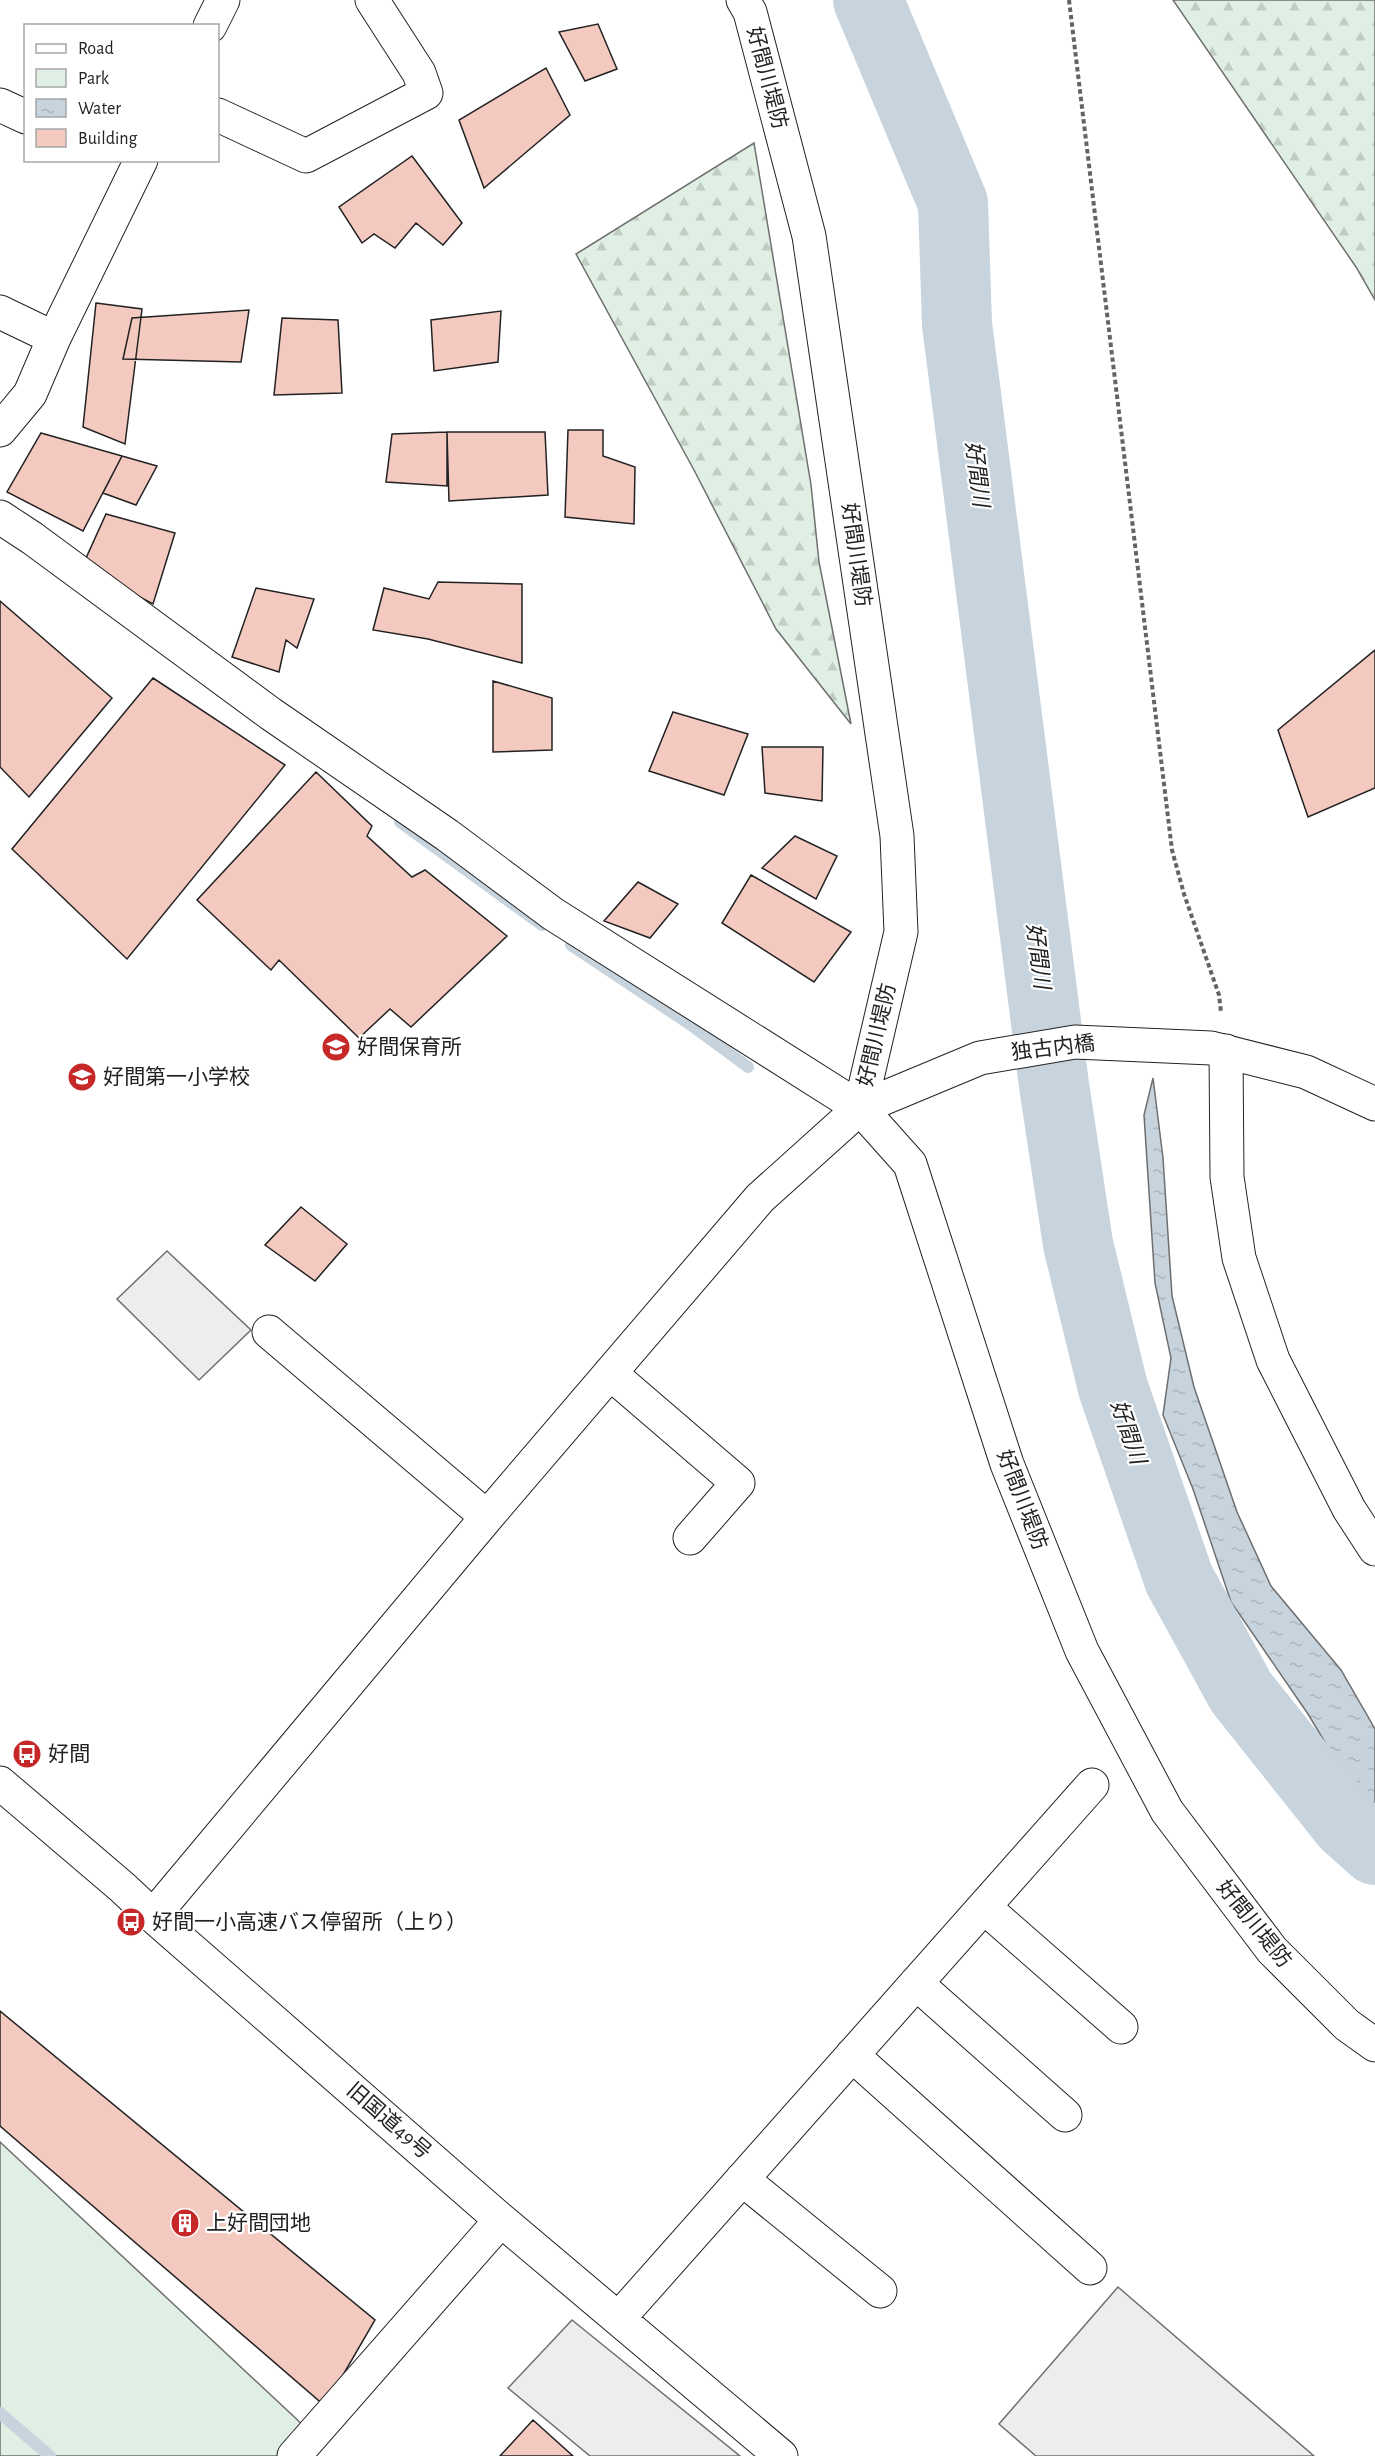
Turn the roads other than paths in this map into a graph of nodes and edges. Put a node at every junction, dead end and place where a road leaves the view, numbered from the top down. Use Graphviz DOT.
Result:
graph roads {
  1 [pos="372,0"];
  2 [pos="743,0"];
  3 [pos="0,105"];
  4 [pos="219,115"];
  5 [pos="24,116"];
  6 [pos="131,164"];
  7 [pos="0,312"];
  8 [pos="54,338"];
  9 [pos="0,430"];
  10 [pos="0,517"];
  11 [pos="1218,1050"];
  12 [pos="1375,1104"];
  13 [pos="860,1108"];
  14 [pos="269,1332"];
  15 [pos="610,1373"];
  16 [pos="487,1516"];
  17 [pos="690,1538"];
  18 [pos="1375,1550"];
  19 [pos="0,1783"];
  20 [pos="1092,1785"];
  21 [pos="984,1906"];
  22 [pos="153,1916"];
  23 [pos="916,1983"];
  24 [pos="1121,2027"];
  25 [pos="1375,2045"];
  26 [pos="852,2055"];
  27 [pos="1065,2115"];
  28 [pos="742,2179"];
  29 [pos="501,2220"];
  30 [pos="1090,2268"];
  31 [pos="880,2291"];
  32 [pos="619,2318"];
  33 [pos="294,2456"];
  34 [pos="781,2456"];
  1 -- 4 [label="street"];
  2 -- 13 [label="street, 好間川堤防"];
  3 -- 5 [label="street"];
  6 -- 8 [label="street"];
  7 -- 8 [label="street"];
  8 -- 9 [label="street"];
  10 -- 13 [label="street"];
  11 -- 12 [label="street, 独古内橋"];
  11 -- 13 [label="street, 独古内橋"];
  11 -- 18 [label="street"];
  13 -- 15 [label="street, 独古内橋"];
  13 -- 25 [label="street, 好間川堤防"];
  14 -- 16 [label="street"];
  15 -- 16 [label="street, 独古内橋"];
  15 -- 17 [label="street"];
  16 -- 22 [label="street, 独古内橋"];
  19 -- 22 [label="street, 旧国道49号"];
  20 -- 21 [label="street"];
  21 -- 23 [label="street"];
  21 -- 24 [label="street"];
  22 -- 29 [label="street, 旧国道49号"];
  23 -- 26 [label="street"];
  23 -- 27 [label="street"];
  26 -- 28 [label="street"];
  26 -- 30 [label="street"];
  28 -- 31 [label="street"];
  28 -- 32 [label="street"];
  29 -- 32 [label="street, 旧国道49号"];
  29 -- 33 [label="street"];
  32 -- 34 [label="street, 旧国道49号"];
}
